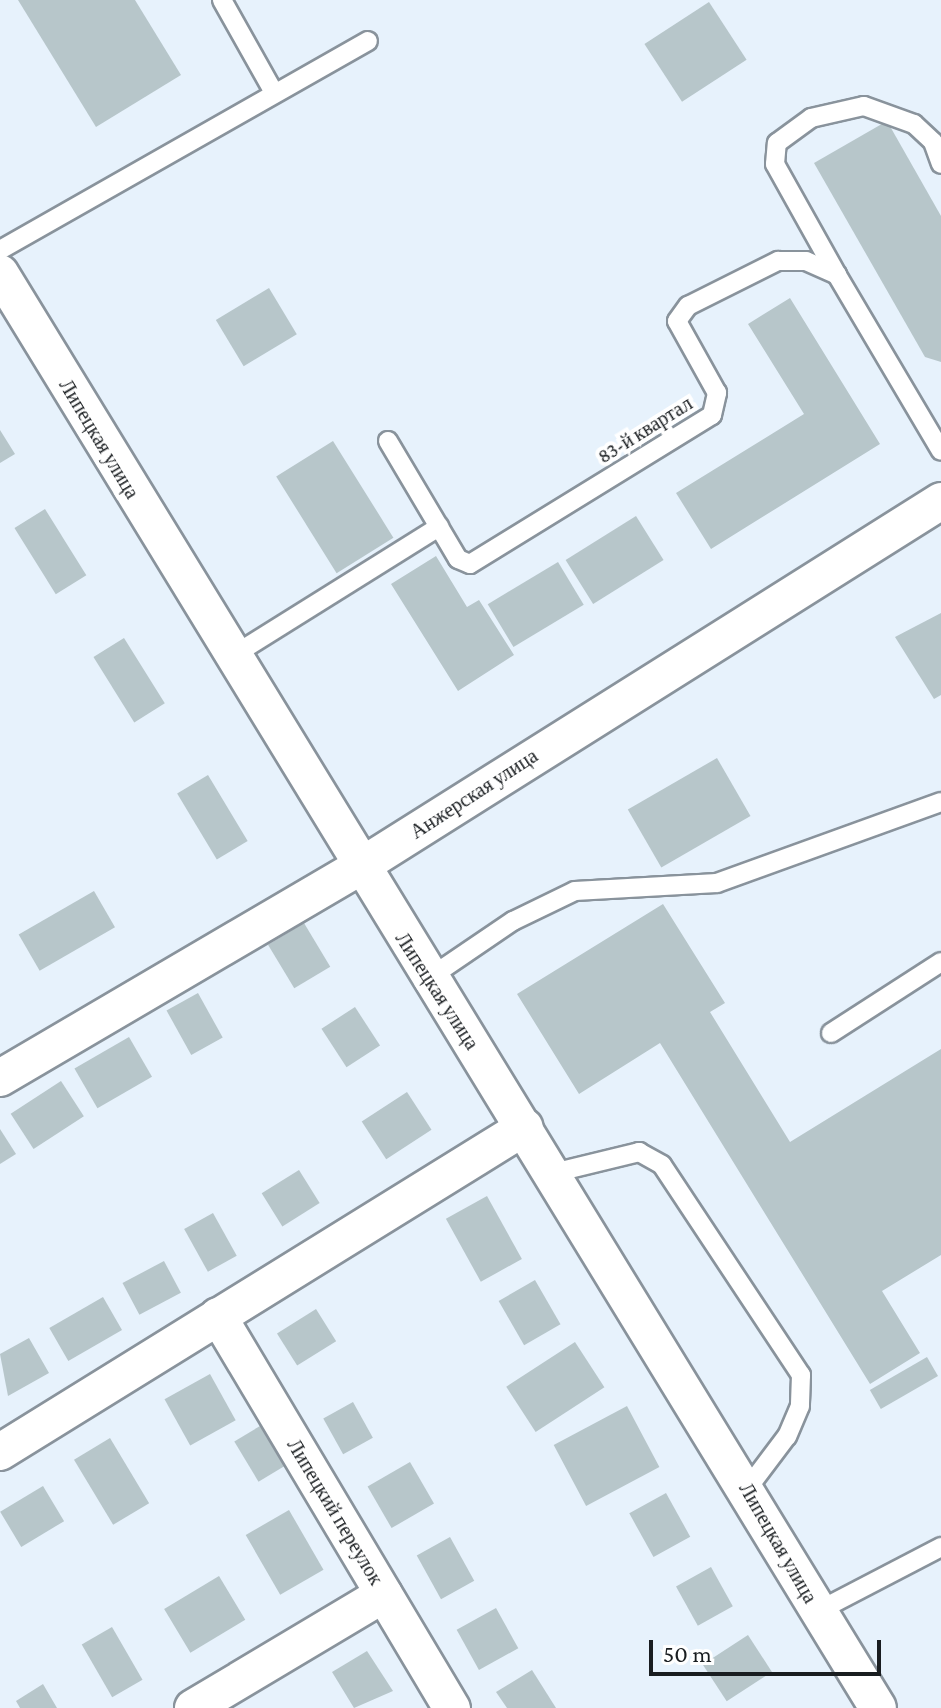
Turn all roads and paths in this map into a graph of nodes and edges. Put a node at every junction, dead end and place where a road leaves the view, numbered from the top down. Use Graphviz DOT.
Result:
graph roads {
  1 [pos="222,0"];
  2 [pos="368,41"];
  3 [pos="273,91"];
  4 [pos="941,164"];
  5 [pos="0,250"];
  6 [pos="0,273"];
  7 [pos="837,275"];
  8 [pos="388,441"];
  9 [pos="941,451"];
  10 [pos="941,501"];
  11 [pos="439,527"];
  12 [pos="229,658"];
  13 [pos="941,802"];
  14 [pos="358,868"];
  15 [pos="941,962"];
  16 [pos="429,978"];
  17 [pos="831,1033"];
  18 [pos="0,1078"];
  19 [pos="525,1127"];
  20 [pos="553,1173"];
  21 [pos="218,1316"];
  22 [pos="0,1452"];
  23 [pos="747,1489"];
  24 [pos="941,1547"];
  25 [pos="384,1594"];
  26 [pos="818,1611"];
  27 [pos="193,1708"];
  28 [pos="452,1708"];
  29 [pos="878,1708"];
  1 -- 3 [label="lane"];
  2 -- 3 [label="lane"];
  3 -- 5 [label="lane"];
  4 -- 7 [label="lane"];
  6 -- 12 [label="street, Липецкая улица"];
  7 -- 9 [label="lane"];
  7 -- 11 [label="lane, 83-й квартал"];
  8 -- 11 [label="lane, 83-й квартал"];
  10 -- 14 [label="street, Анжерская улица"];
  11 -- 12 [label="lane"];
  12 -- 14 [label="street, Липецкая улица"];
  13 -- 16 [label="lane"];
  14 -- 16 [label="street, Липецкая улица"];
  14 -- 18 [label="street, Анжерская улица"];
  15 -- 17 [label="lane"];
  16 -- 19 [label="street, Липецкая улица"];
  19 -- 20 [label="street, Липецкая улица"];
  19 -- 21 [label="street"];
  20 -- 23 [label="street, Липецкая улица"];
  20 -- 23 [label="lane"];
  21 -- 22 [label="street"];
  21 -- 25 [label="street, Липецкий переулок"];
  23 -- 26 [label="street, Липецкая улица"];
  24 -- 26 [label="lane"];
  25 -- 27 [label="street"];
  25 -- 28 [label="street, Липецкий переулок"];
  26 -- 29 [label="street, Липецкая улица"];
}
